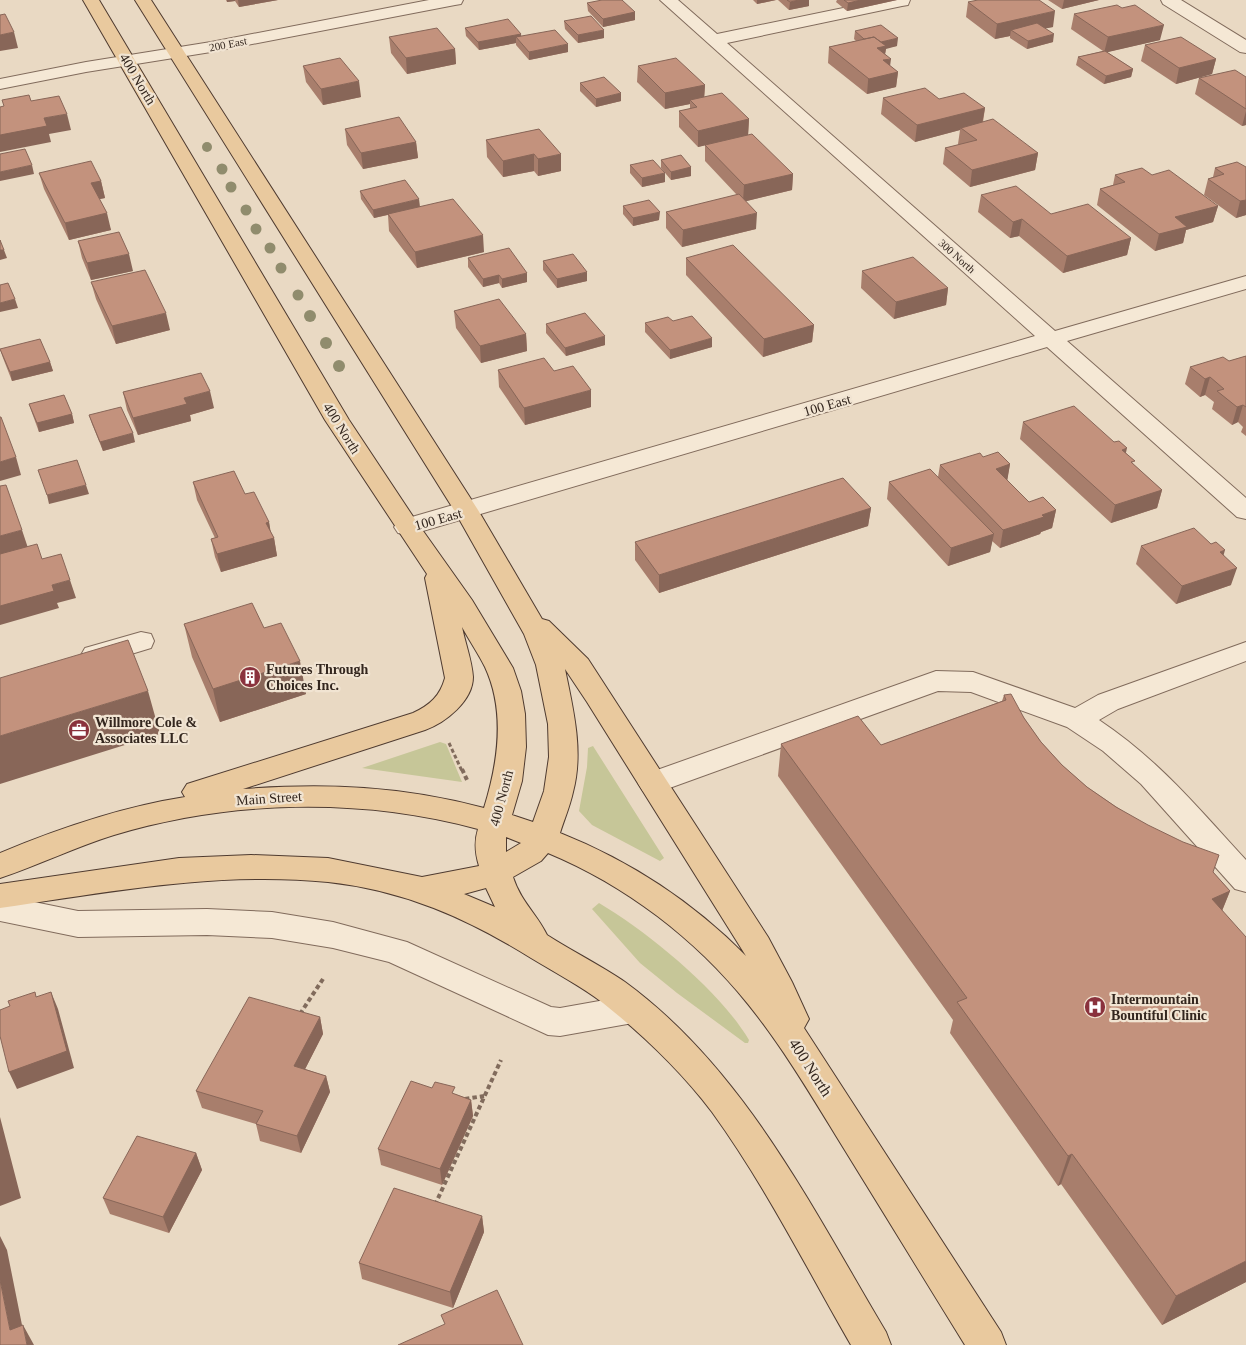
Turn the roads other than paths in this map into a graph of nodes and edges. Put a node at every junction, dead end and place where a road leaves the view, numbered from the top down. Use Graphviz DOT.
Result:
graph roads {
  1 [pos="91,0"];
  2 [pos="143,0"];
  3 [pos="455,0"];
  4 [pos="668,0"];
  5 [pos="1169,0"];
  6 [pos="902,1"];
  7 [pos="714,40"];
  8 [pos="1246,48"];
  9 [pos="176,53"];
  10 [pos="127,61"];
  11 [pos="0,84"];
  12 [pos="1246,282"];
  13 [pos="1052,339"];
  14 [pos="466,510"];
  15 [pos="1246,511"];
  16 [pos="407,528"];
  17 [pos="435,565"];
  18 [pos="522,606"];
  19 [pos="141,641"];
  20 [pos="1246,651"];
  21 [pos="75,661"];
  22 [pos="1077,720"];
  23 [pos="653,783"];
  24 [pos="495,821"];
  25 [pos="114,823"];
  26 [pos="543,838"];
  27 [pos="0,866"];
  28 [pos="495,873"];
  29 [pos="1246,880"];
  30 [pos="422,889"];
  31 [pos="0,896"];
  32 [pos="0,908"];
  33 [pos="538,946"];
  34 [pos="633,1009"];
  35 [pos="807,1060"];
  36 [pos="872,1345"];
  37 [pos="987,1345"];
  1 -- 10 [label="main road, 400 North"];
  2 -- 9 [label="main road"];
  3 -- 9 [label="street, 200 East"];
  4 -- 7 [label="street, 300 North"];
  5 -- 8 [label="street"];
  6 -- 7 [label="street"];
  7 -- 13 [label="street, 300 North"];
  9 -- 10 [label="street, 200 East"];
  9 -- 14 [label="main road"];
  10 -- 11 [label="street, 200 East"];
  10 -- 16 [label="main road, 400 North"];
  12 -- 13 [label="street, 100 East"];
  13 -- 14 [label="street, 100 East"];
  13 -- 15 [label="street, 300 North"];
  14 -- 16 [label="street, 100 East"];
  14 -- 18 [label="main road"];
  16 -- 17 [label="main road, 400 North"];
  17 -- 24 [label="main road, 400 North"];
  17 -- 25 [label="main road"];
  18 -- 23 [label="main road"];
  18 -- 26 [label="main road"];
  19 -- 21 [label="street"];
  20 -- 22 [label="street"];
  22 -- 23 [label="street"];
  22 -- 29 [label="street"];
  23 -- 35 [label="main road"];
  24 -- 25 [label="main road, Main Street"];
  24 -- 26 [label="main road, Main Street"];
  24 -- 28 [label="main road, 400 North"];
  25 -- 27 [label="main road, Main Street"];
  26 -- 28 [label="main road"];
  26 -- 35 [label="main road, 400 North"];
  28 -- 30 [label="main road"];
  28 -- 33 [label="main road, 400 North"];
  30 -- 31 [label="main road"];
  30 -- 33 [label="main road"];
  32 -- 34 [label="street"];
  33 -- 34 [label="main road, 400 North"];
  34 -- 36 [label="main road, 400 North"];
  35 -- 37 [label="main road, 400 North"];
}
